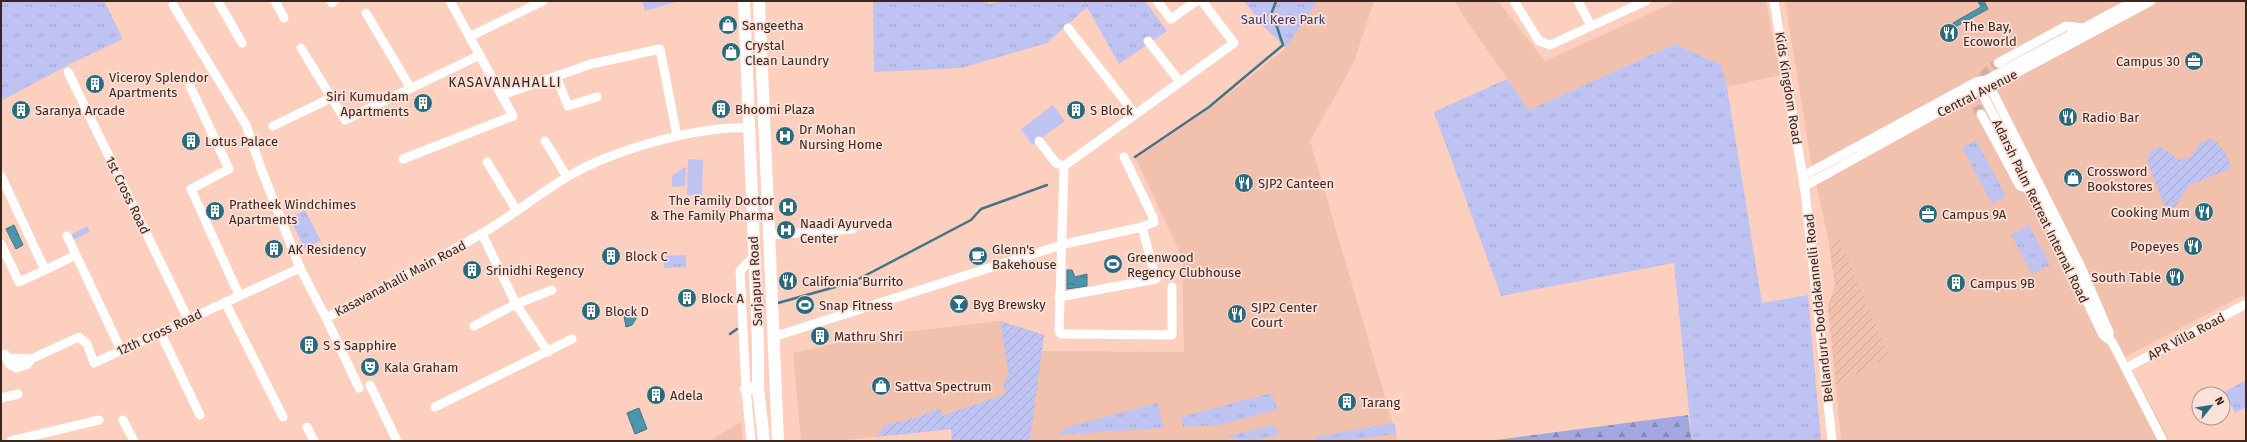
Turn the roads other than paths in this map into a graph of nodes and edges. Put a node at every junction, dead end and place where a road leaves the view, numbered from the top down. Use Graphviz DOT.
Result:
graph roads {
  1 [pos="218,1"];
  2 [pos="275,1"];
  3 [pos="331,1"];
  4 [pos="334,1"];
  5 [pos="450,1"];
  6 [pos="543,1"];
  7 [pos="744,1"];
  8 [pos="759,1"];
  9 [pos="1157,1"];
  10 [pos="1196,1"];
  11 [pos="1202,1"];
  12 [pos="1514,1"];
  13 [pos="1578,1"];
  14 [pos="1646,1"];
  15 [pos="1774,1"];
  16 [pos="2134,1"];
  17 [pos="2151,1"];
  18 [pos="531,4"];
  19 [pos="173,5"];
  20 [pos="366,13"];
  21 [pos="284,18"];
  22 [pos="1591,26"];
  23 [pos="1068,28"];
  24 [pos="2083,28"];
  25 [pos="471,36"];
  26 [pos="1148,41"];
  27 [pos="242,43"];
  28 [pos="301,48"];
  29 [pos="480,55"];
  30 [pos="1998,63"];
  31 [pos="68,72"];
  32 [pos="556,76"];
  33 [pos="1180,82"];
  34 [pos="1988,83"];
  35 [pos="1978,85"];
  36 [pos="190,86"];
  37 [pos="410,87"];
  38 [pos="502,95"];
  39 [pos="597,97"];
  40 [pos="331,98"];
  41 [pos="1135,114"];
  42 [pos="1981,114"];
  43 [pos="273,126"];
  44 [pos="749,128"];
  45 [pos="677,136"];
  46 [pos="545,141"];
  47 [pos="1039,141"];
  48 [pos="1124,157"];
  49 [pos="403,159"];
  50 [pos="487,162"];
  51 [pos="1064,166"];
  52 [pos="1,176"];
  53 [pos="1803,176"];
  54 [pos="567,177"];
  55 [pos="1804,186"];
  56 [pos="2032,190"];
  57 [pos="2043,199"];
  58 [pos="518,211"];
  59 [pos="1142,227"];
  60 [pos="853,229"];
  61 [pos="482,234"];
  62 [pos="769,235"];
  63 [pos="67,236"];
  64 [pos="1,244"];
  65 [pos="1058,246"];
  66 [pos="76,255"];
  67 [pos="754,256"];
  68 [pos="300,268"];
  69 [pos="46,270"];
  70 [pos="1172,287"];
  71 [pos="552,290"];
  72 [pos="239,295"];
  73 [pos="1059,297"];
  74 [pos="225,302"];
  75 [pos="516,304"];
  76 [pos="2246,304"];
  77 [pos="326,318"];
  78 [pos="188,319"];
  79 [pos="474,326"];
  80 [pos="160,332"];
  81 [pos="773,337"];
  82 [pos="572,339"];
  83 [pos="121,350"];
  84 [pos="548,352"];
  85 [pos="6,356"];
  86 [pos="2126,368"];
  87 [pos="370,385"];
  88 [pos="359,388"];
  89 [pos="758,388"];
  90 [pos="746,389"];
  91 [pos="18,394"];
  92 [pos="1,398"];
  93 [pos="435,407"];
  94 [pos="200,415"];
  95 [pos="283,417"];
  96 [pos="99,420"];
  97 [pos="123,420"];
  98 [pos="307,427"];
  99 [pos="11,441"];
  100 [pos="134,441"];
  101 [pos="314,441"];
  102 [pos="397,441"];
  103 [pos="751,441"];
  104 [pos="764,441"];
  105 [pos="778,441"];
  106 [pos="1832,441"];
  107 [pos="2163,441"];
  1 -- 27 [label="street"];
  2 -- 21 [label="street"];
  3 -- 4 [label="street"];
  5 -- 25 [label="street"];
  6 -- 18 [label="street"];
  7 -- 44 [label="main road, Sarjapura Road"];
  8 -- 62 [label="main road, Sarjapura Road"];
  9 -- 10 [label="street"];
  11 -- 33 [label="street"];
  12 -- 22 [label="street"];
  13 -- 22 [label="street"];
  14 -- 22 [label="street"];
  15 -- 53 [label="street, Kids Kingdom Road"];
  16 -- 24 [label="street, Central Avenue"];
  17 -- 34 [label="street, Central Avenue"];
  18 -- 25 [label="street"];
  19 -- 68 [label="street, Kasavanahalli Main Road"];
  20 -- 37 [label="street"];
  23 -- 41 [label="street"];
  24 -- 30 [label="street"];
  24 -- 34 [label="street, Central Avenue"];
  25 -- 29 [label="street"];
  26 -- 33 [label="street"];
  28 -- 40 [label="street"];
  29 -- 37 [label="street"];
  29 -- 38 [label="street"];
  31 -- 78 [label="street, 1st Cross Road"];
  32 -- 38 [label="street"];
  32 -- 39 [label="street"];
  32 -- 45 [label="street"];
  33 -- 41 [label="street"];
  34 -- 35 [label="street, Central Avenue"];
  34 -- 57 [label="street, Adarsh Palm Retreat Internal Road"];
  35 -- 53 [label="street, Central Avenue"];
  35 -- 55 [label="street, Central Avenue"];
  35 -- 56 [label="street, Adarsh Palm Retreat Internal Road"];
  36 -- 72 [label="street"];
  37 -- 40 [label="street"];
  38 -- 49 [label="street"];
  40 -- 43 [label="street"];
  41 -- 51 [label="street"];
  42 -- 56 [label="street"];
  44 -- 45 [label="street, Kasavanahalli Main Road"];
  44 -- 67 [label="main road, Sarjapura Road"];
  45 -- 54 [label="street, Kasavanahalli Main Road"];
  46 -- 54 [label="street"];
  47 -- 51 [label="street"];
  48 -- 59 [label="street"];
  50 -- 58 [label="street"];
  51 -- 65 [label="street"];
  52 -- 69 [label="street"];
  53 -- 55 [label="street, Bellanduru-Doddakannelli Road"];
  54 -- 58 [label="street, Kasavanahalli Main Road"];
  55 -- 106 [label="street, Bellanduru-Doddakannelli Road"];
  56 -- 57 [label="street, Adarsh Palm Retreat Internal Road"];
  57 -- 86 [label="street, Adarsh Palm Retreat Internal Road"];
  58 -- 61 [label="street, Kasavanahalli Main Road"];
  59 -- 65 [label="street"];
  59 -- 73 [label="street"];
  60 -- 62 [label="street"];
  61 -- 75 [label="street"];
  61 -- 77 [label="street, Kasavanahalli Main Road"];
  62 -- 81 [label="main road, Sarjapura Road"];
  63 -- 66 [label="street"];
  64 -- 69 [label="street"];
  65 -- 73 [label="street"];
  65 -- 81 [label="street"];
  66 -- 69 [label="street"];
  66 -- 83 [label="street"];
  67 -- 89 [label="main road, Sarjapura Road"];
  67 -- 90 [label="street"];
  68 -- 72 [label="street, 12th Cross Road"];
  68 -- 77 [label="street, Kasavanahalli Main Road"];
  70 -- 73 [label="street"];
  71 -- 75 [label="street"];
  72 -- 74 [label="street, 12th Cross Road"];
  74 -- 78 [label="street, 12th Cross Road"];
  74 -- 95 [label="street"];
  75 -- 79 [label="street"];
  75 -- 84 [label="street"];
  76 -- 86 [label="street, APR Villa Road"];
  77 -- 88 [label="street"];
  78 -- 80 [label="street, 12th Cross Road"];
  80 -- 83 [label="street, 12th Cross Road"];
  80 -- 94 [label="street"];
  81 -- 105 [label="main road, Sarjapura Road"];
  82 -- 84 [label="street"];
  83 -- 85 [label="street, 12th Cross Road"];
  84 -- 93 [label="street"];
  86 -- 107 [label="street, Adarsh Palm Retreat Internal Road"];
  87 -- 102 [label="street"];
  89 -- 90 [label="main road"];
  89 -- 104 [label="main road, Sarjapura Road"];
  90 -- 103 [label="street"];
  91 -- 92 [label="street"];
  96 -- 99 [label="street"];
  97 -- 100 [label="street"];
  98 -- 101 [label="street"];
}
